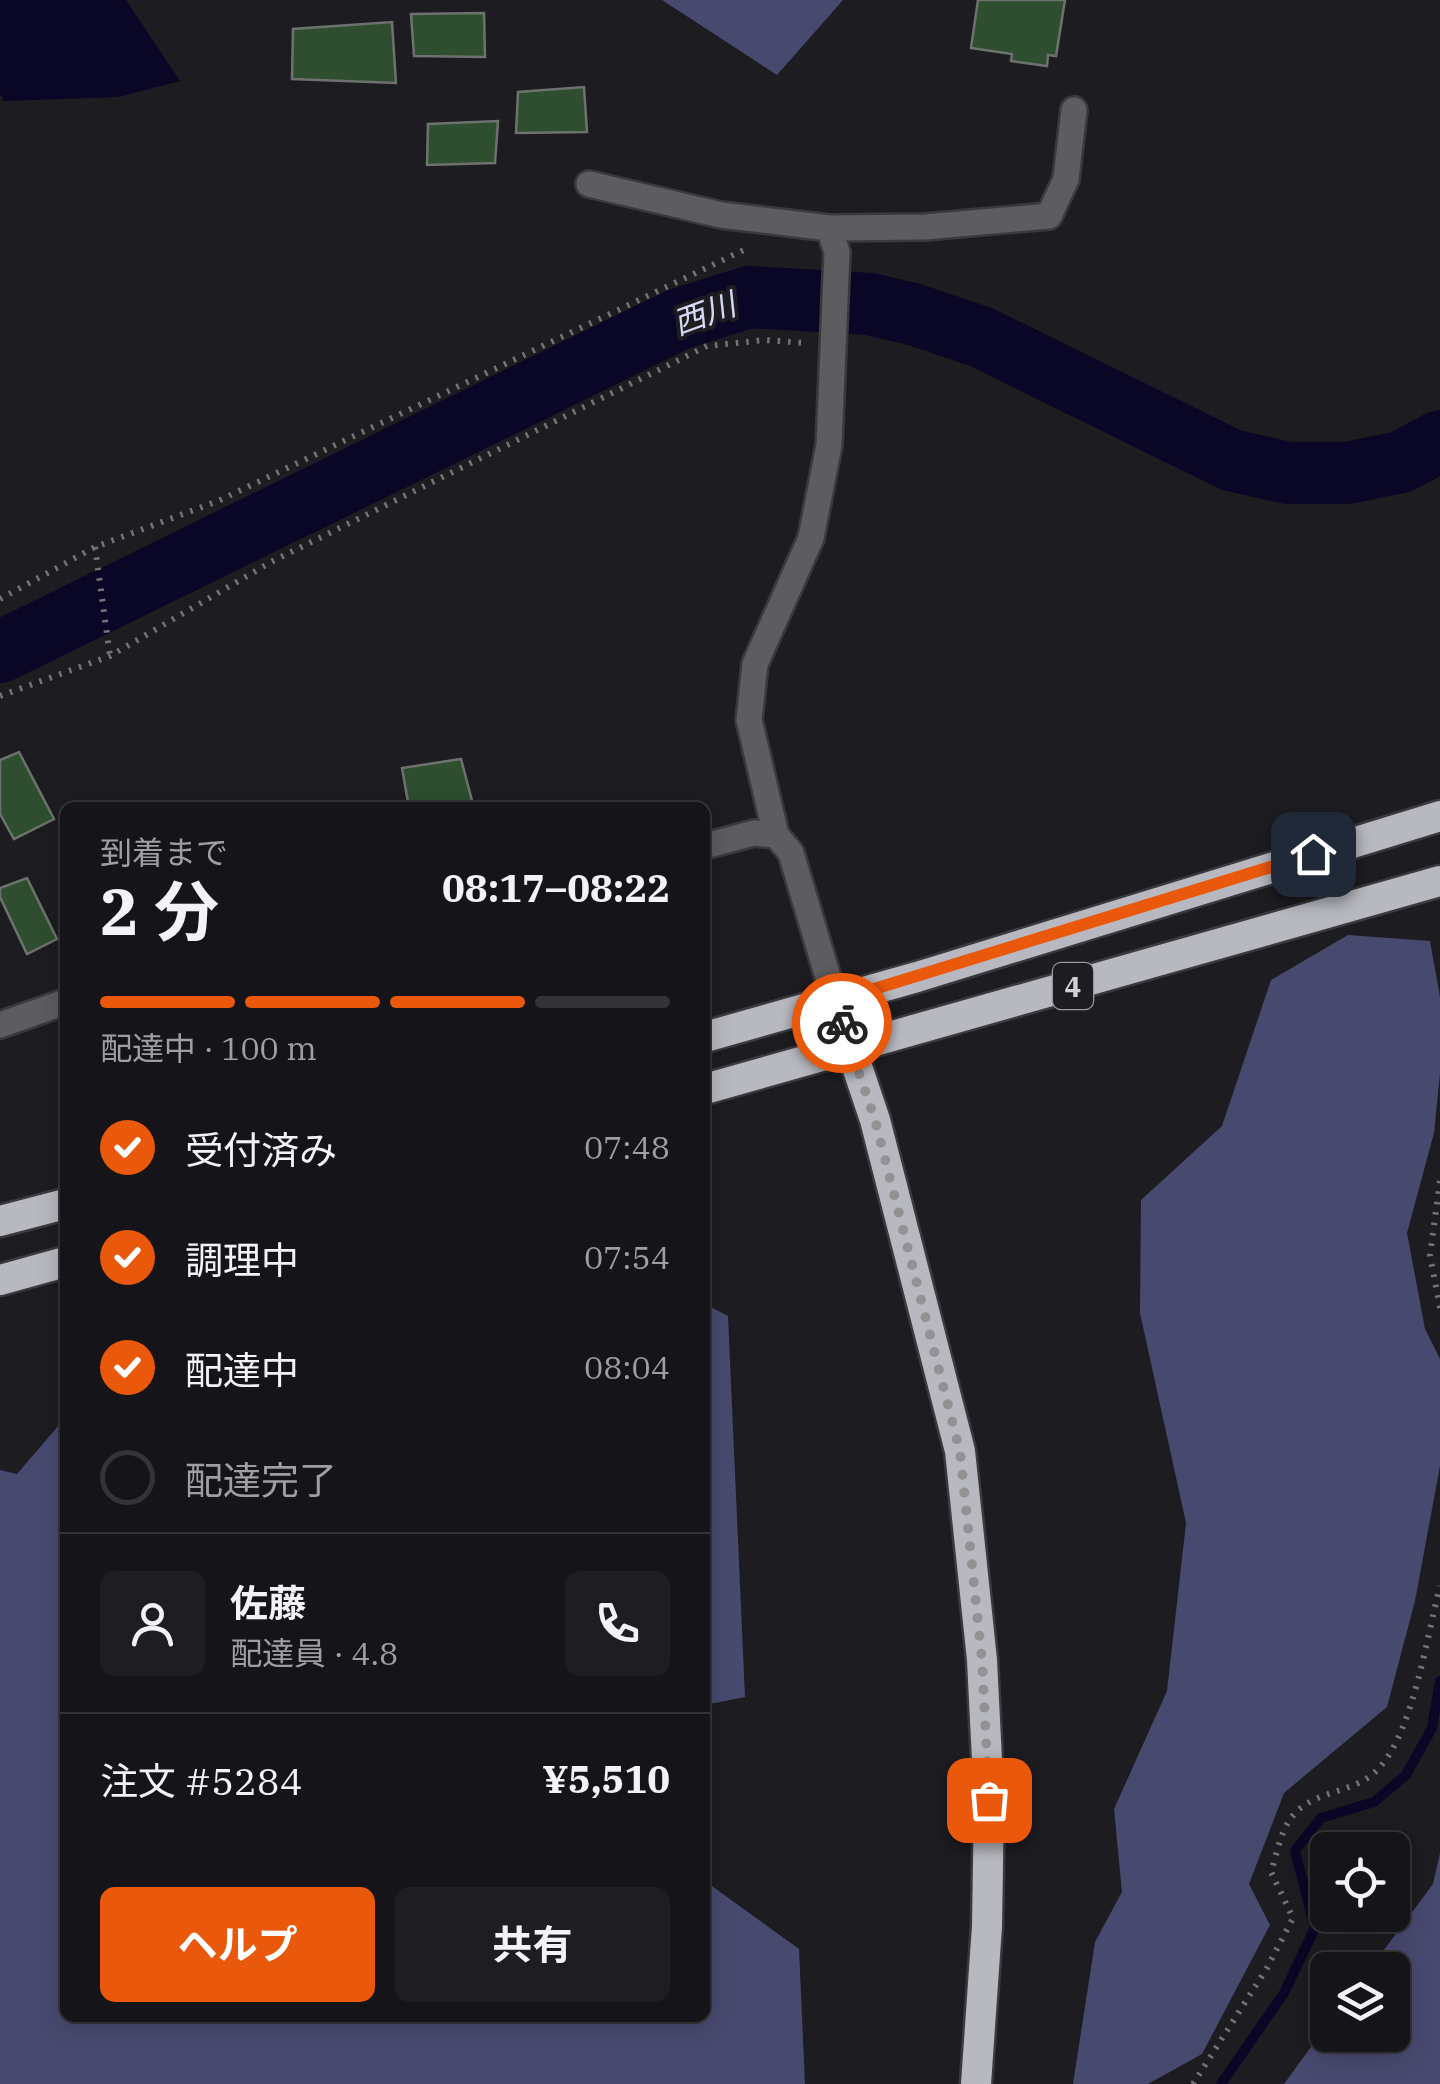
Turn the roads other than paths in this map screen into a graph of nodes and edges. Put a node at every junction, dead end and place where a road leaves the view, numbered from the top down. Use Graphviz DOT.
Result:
graph roads {
  1 [pos="1074,110"];
  2 [pos="589,184"];
  3 [pos="833,240"];
  4 [pos="1440,816"];
  5 [pos="776,835"];
  6 [pos="710,845"];
  7 [pos="1440,881"];
  8 [pos="835,1001"];
  9 [pos="60,1004"];
  10 [pos="0,1025"];
  11 [pos="710,1036"];
  12 [pos="850,1049"];
  13 [pos="710,1088"];
  14 [pos="60,1205"];
  15 [pos="0,1222"];
  16 [pos="60,1263"];
  17 [pos="0,1280"];
  18 [pos="976,2084"];
  1 -- 3 [label="street"];
  2 -- 3 [label="street"];
  3 -- 5 [label="street"];
  4 -- 8 [label="highway, 4"];
  5 -- 6 [label="street"];
  5 -- 8 [label="street"];
  7 -- 12 [label="highway, 4"];
  8 -- 11 [label="highway, 4"];
  8 -- 12 [label="highway"];
  9 -- 10 [label="street"];
  12 -- 13 [label="highway, 4"];
  12 -- 18 [label="highway"];
  14 -- 15 [label="highway"];
  16 -- 17 [label="highway"];
}
